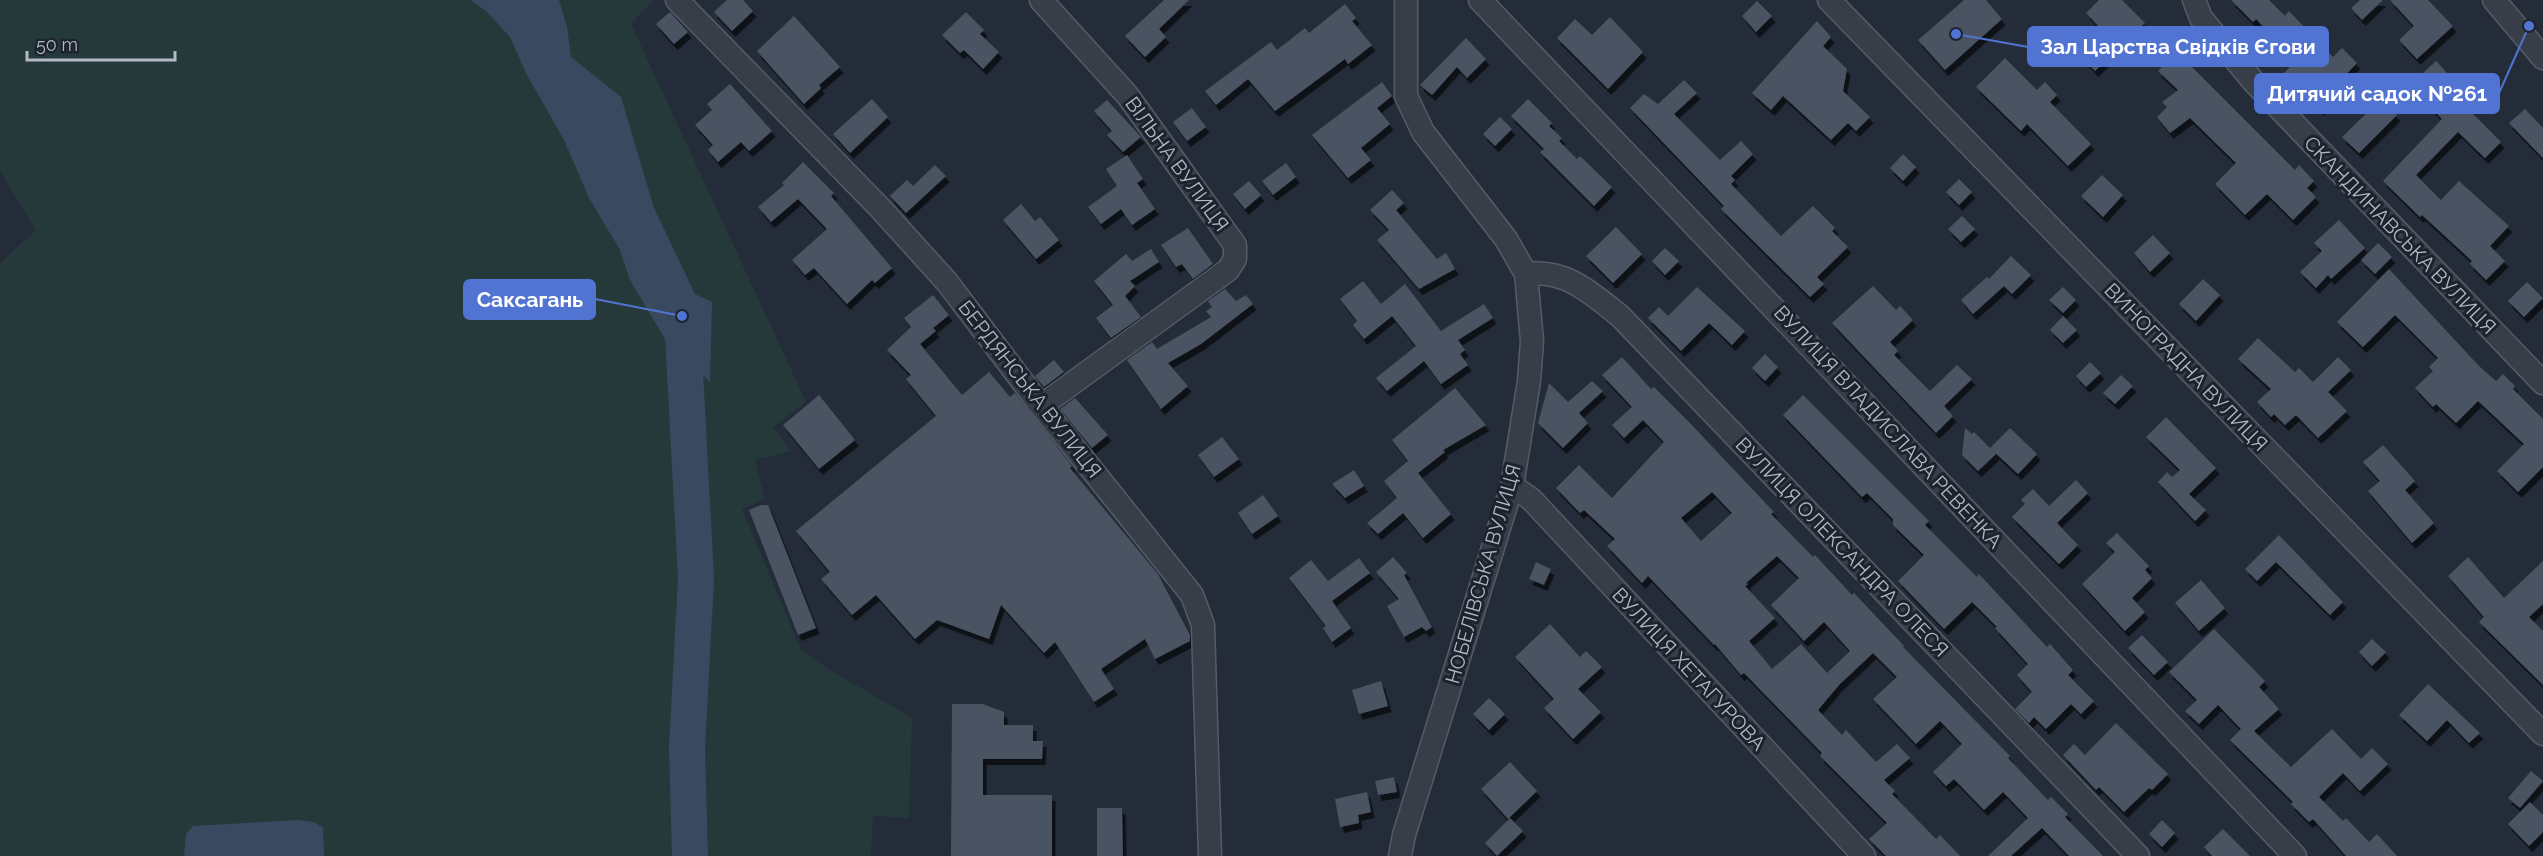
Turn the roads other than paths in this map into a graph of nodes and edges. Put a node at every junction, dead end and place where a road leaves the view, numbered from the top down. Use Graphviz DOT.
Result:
graph roads {
  1 [pos="677,0"];
  2 [pos="1041,0"];
  3 [pos="1406,0"];
  4 [pos="1480,0"];
  5 [pos="1829,0"];
  6 [pos="2194,0"];
  7 [pos="2494,0"];
  8 [pos="2543,58"];
  9 [pos="1526,274"];
  10 [pos="2543,383"];
  11 [pos="1041,406"];
  12 [pos="1512,486"];
  13 [pos="2543,734"];
  14 [pos="1210,856"];
  15 [pos="1400,856"];
  16 [pos="1864,856"];
  17 [pos="2138,856"];
  18 [pos="2295,856"];
  1 -- 11 [label="street, БЕРДЯНСЬКА ВУЛИЦЯ"];
  2 -- 11 [label="street, ВІЛЬНА ВУЛИЦЯ"];
  3 -- 9 [label="street, НОБЕЛІВСЬКА ВУЛИЦЯ"];
  4 -- 18 [label="street, ВУЛИЦЯ ВЛАДИСЛАВА РЕВЕНКА"];
  5 -- 13 [label="street, ВИНОГРАДНА ВУЛИЦЯ"];
  6 -- 10 [label="street, СКАНДИНАВСЬКА ВУЛИЦЯ"];
  7 -- 8 [label="street"];
  9 -- 12 [label="street, НОБЕЛІВСЬКА ВУЛИЦЯ"];
  9 -- 17 [label="street, ВУЛИЦЯ ОЛЕКСАНДРА ОЛЕСЯ"];
  11 -- 14 [label="street, БЕРДЯНСЬКА ВУЛИЦЯ"];
  12 -- 15 [label="street, НОБЕЛІВСЬКА ВУЛИЦЯ"];
  12 -- 16 [label="street, ВУЛИЦЯ ХЕТАГУРОВА"];
}
